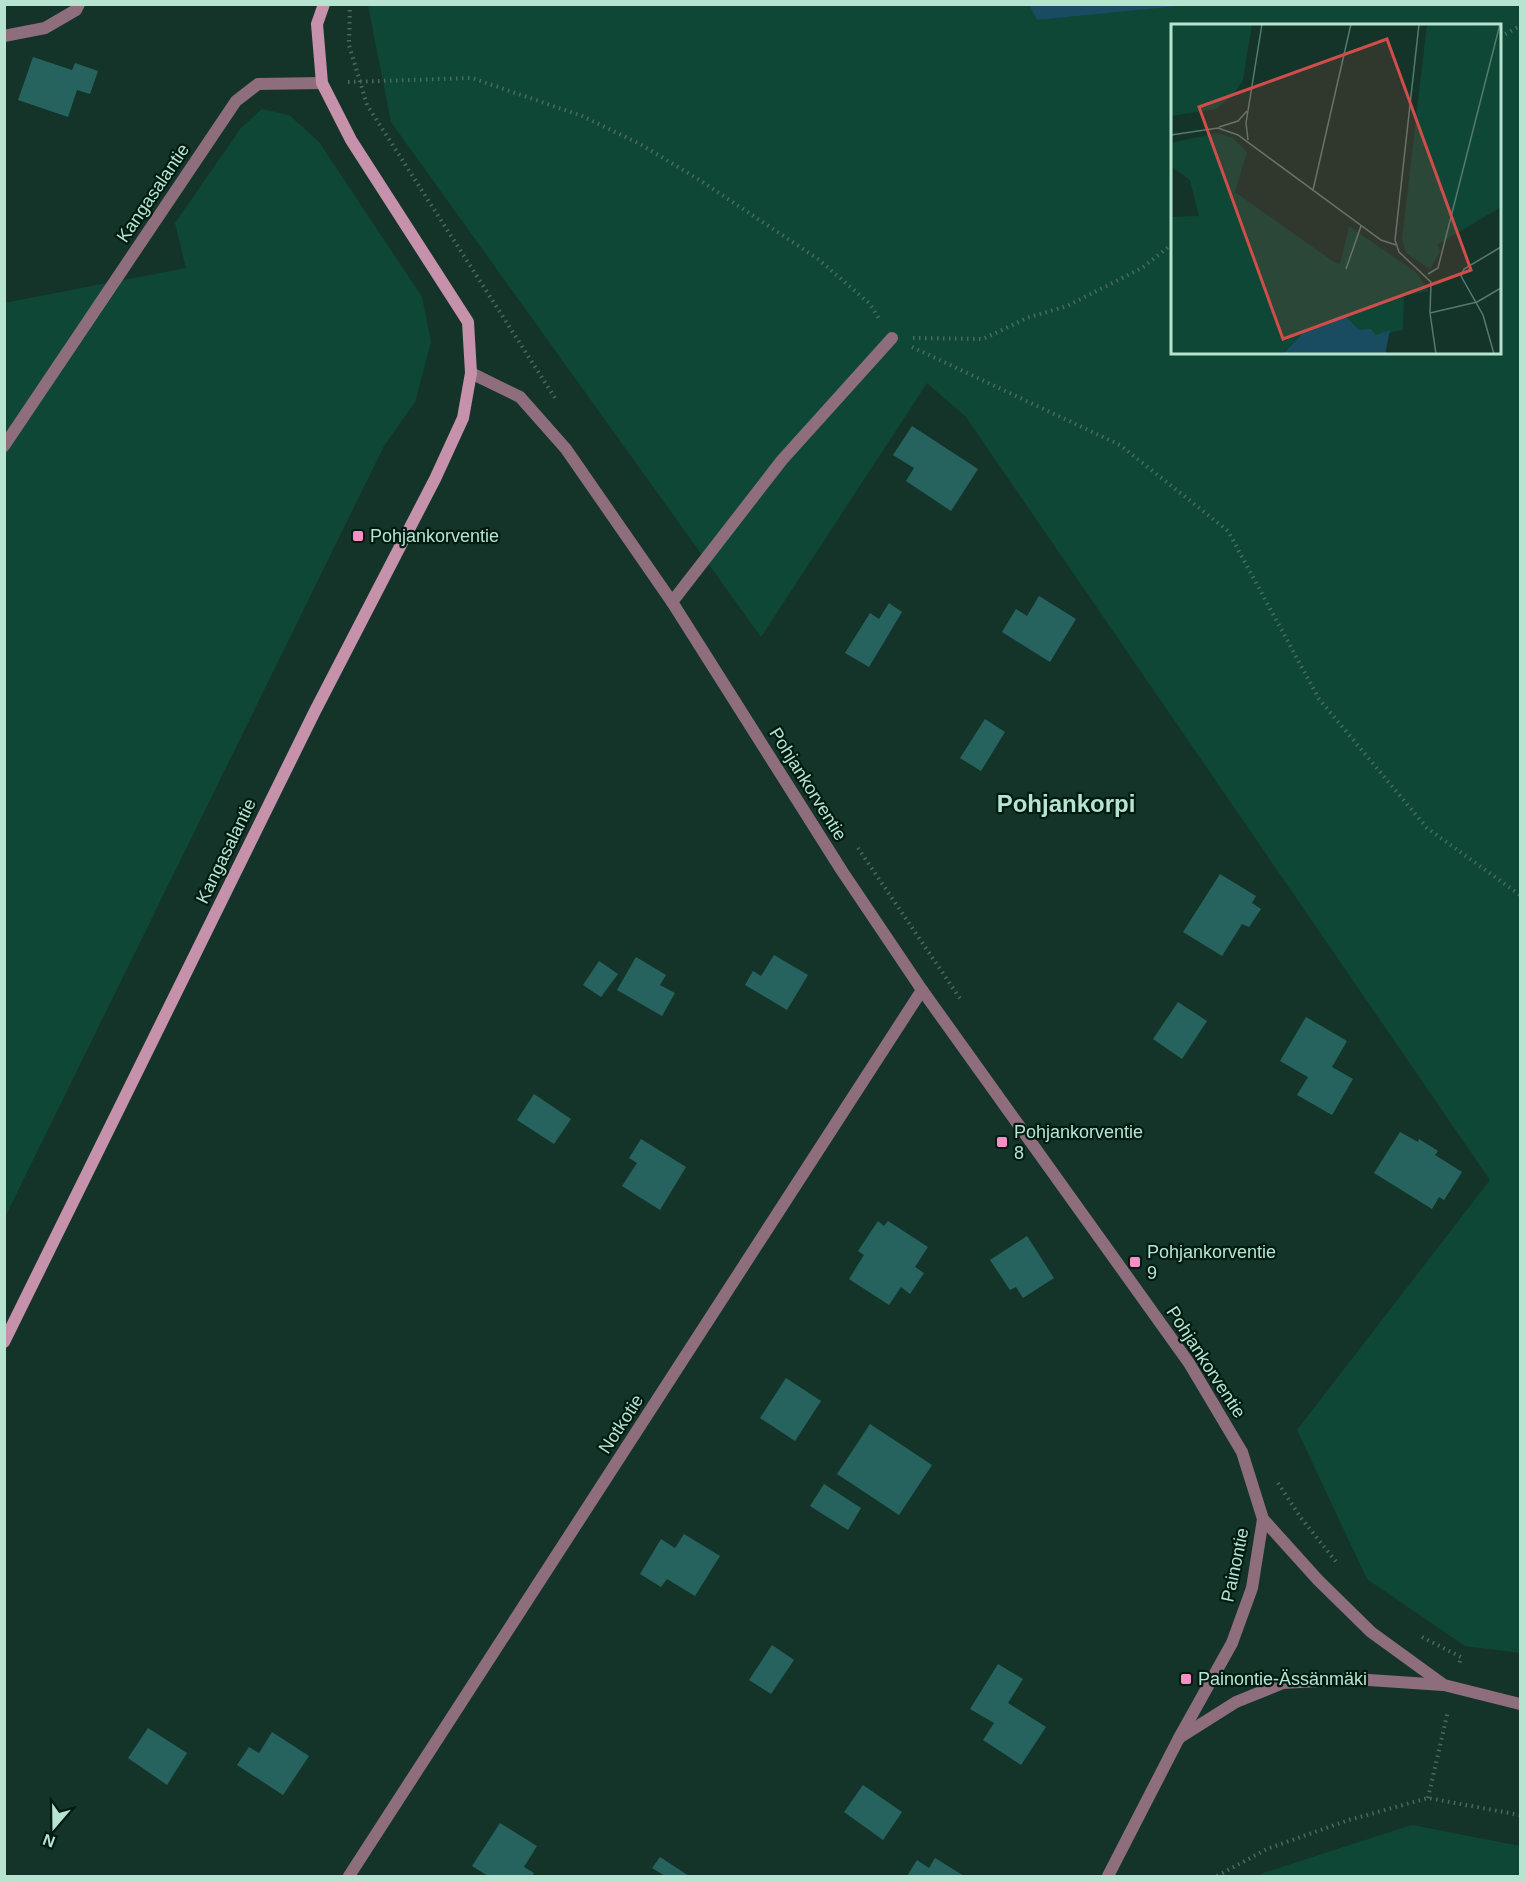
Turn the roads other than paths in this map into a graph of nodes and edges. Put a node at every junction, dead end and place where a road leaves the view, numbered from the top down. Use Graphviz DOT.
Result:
graph roads {
  1 [pos="79,4"];
  2 [pos="324,4"];
  3 [pos="4,36"];
  4 [pos="322,83"];
  5 [pos="892,338"];
  6 [pos="471,373"];
  7 [pos="4,446"];
  8 [pos="672,602"];
  9 [pos="922,990"];
  10 [pos="4,1342"];
  11 [pos="1263,1519"];
  12 [pos="1449,1686"];
  13 [pos="1521,1704"];
  14 [pos="1179,1738"];
  15 [pos="349,1876"];
  16 [pos="1108,1876"];
  1 -- 3 [label="street"];
  2 -- 4 [label="main road"];
  4 -- 6 [label="main road"];
  4 -- 7 [label="street, Kangasalantie"];
  5 -- 8 [label="street"];
  6 -- 8 [label="street, Pohjankorventie"];
  6 -- 10 [label="main road, Kangasalantie"];
  8 -- 9 [label="street, Pohjankorventie"];
  9 -- 11 [label="street, Pohjankorventie"];
  9 -- 15 [label="street, Notkotie"];
  11 -- 12 [label="street, Painontie"];
  11 -- 14 [label="street, Painontie"];
  12 -- 13 [label="street, Painontie"];
  12 -- 14 [label="street"];
  14 -- 16 [label="street, Painontie"];
}
